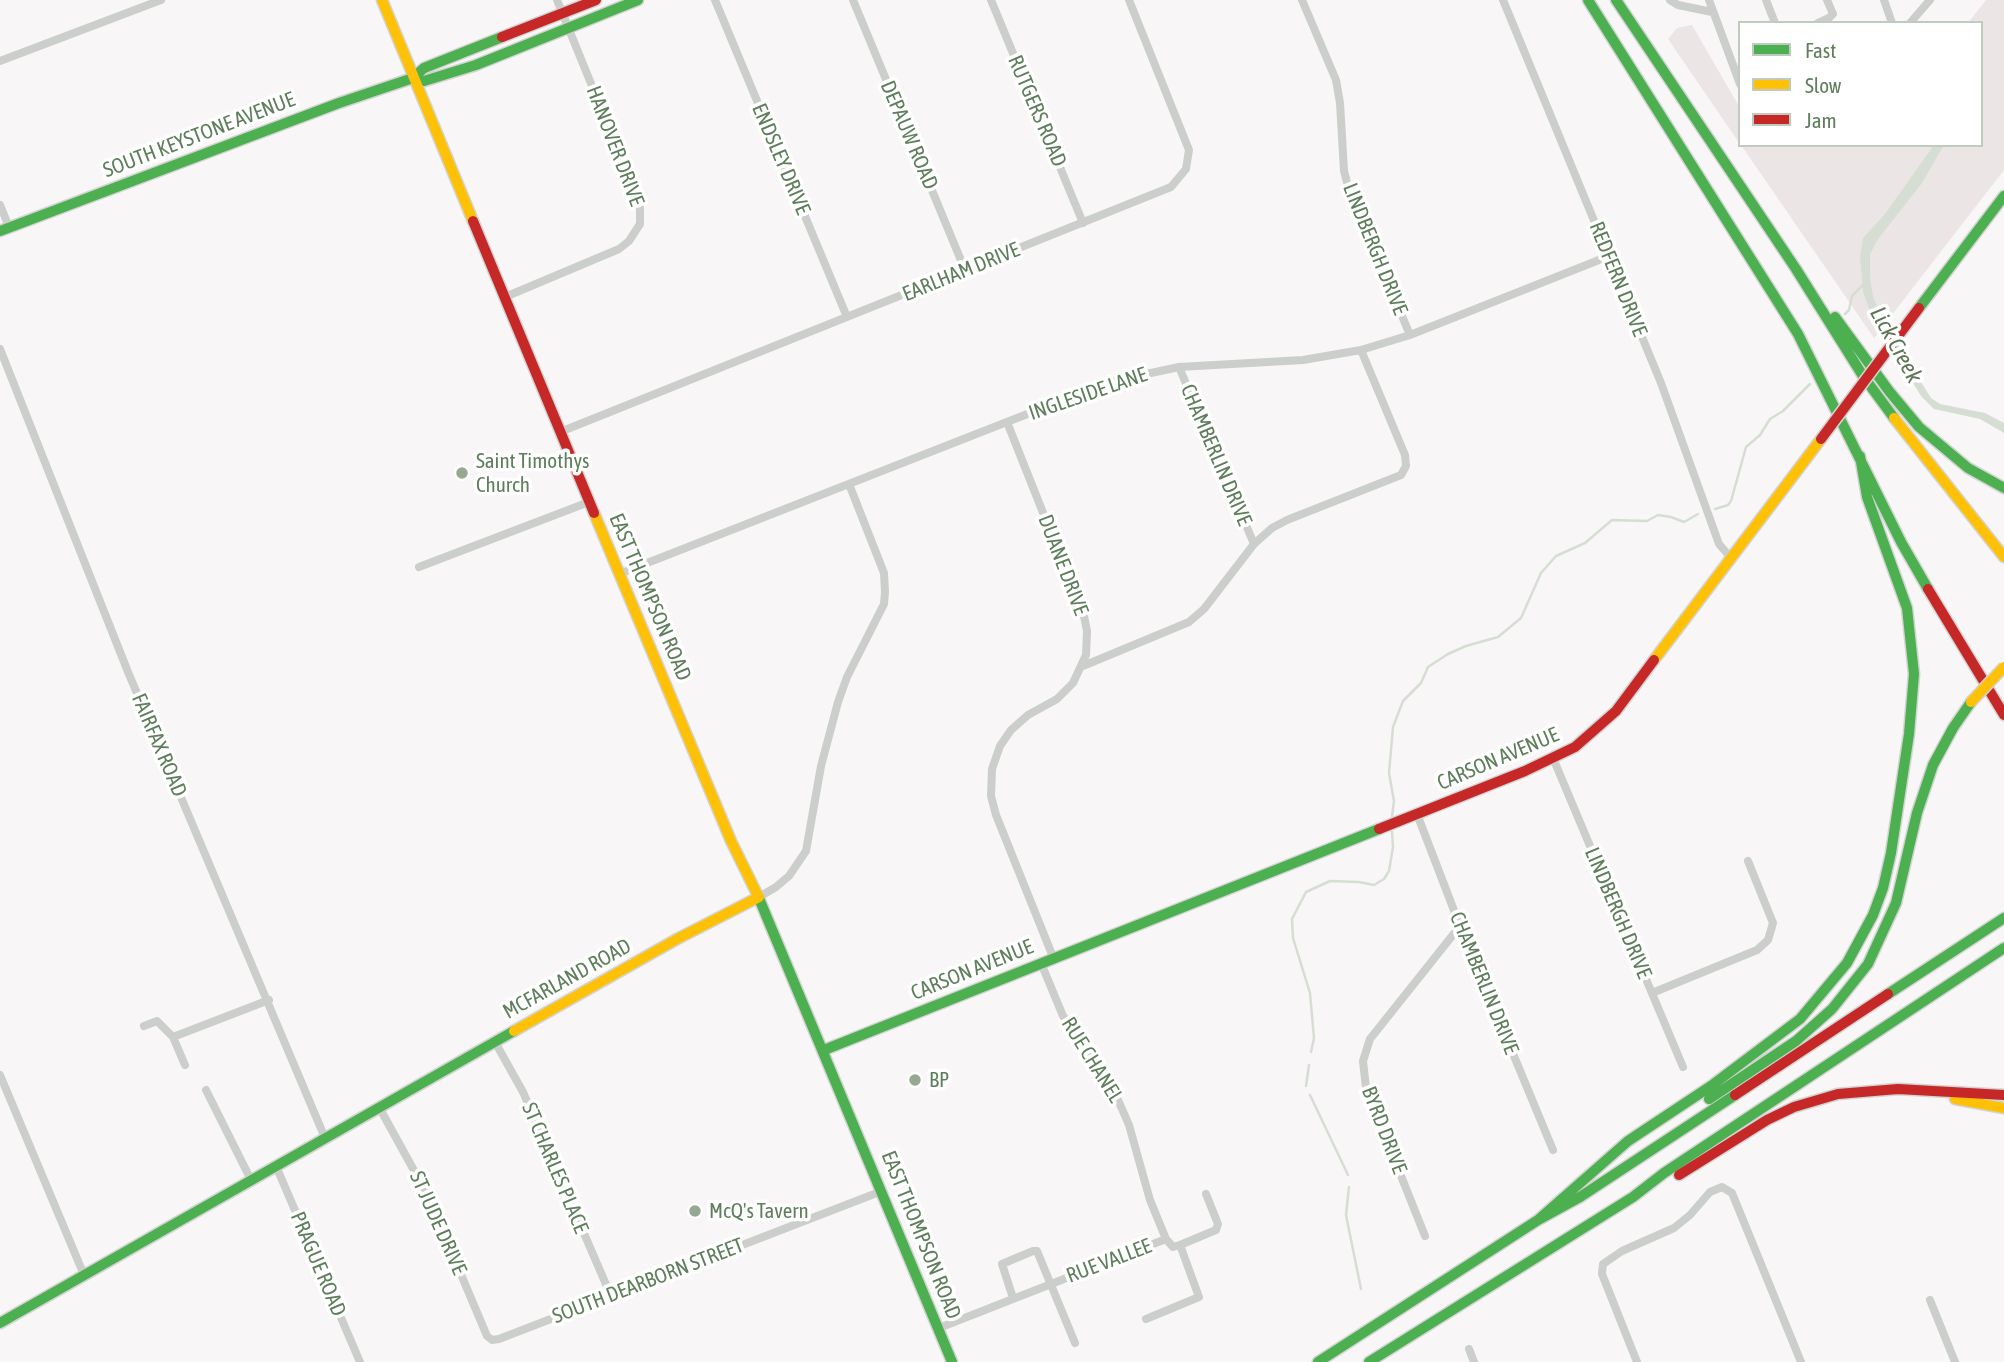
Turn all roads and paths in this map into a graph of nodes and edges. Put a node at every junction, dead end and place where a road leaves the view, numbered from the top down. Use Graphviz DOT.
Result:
graph roads {
  1 [pos="161,0"];
  2 [pos="382,0"];
  3 [pos="557,0"];
  4 [pos="596,0"];
  5 [pos="638,0"];
  6 [pos="715,0"];
  7 [pos="853,0"];
  8 [pos="991,0"];
  9 [pos="1129,0"];
  10 [pos="1303,0"];
  11 [pos="1503,0"];
  12 [pos="1588,0"];
  13 [pos="1616,0"];
  14 [pos="1670,0"];
  15 [pos="1709,0"];
  16 [pos="1766,0"];
  17 [pos="1828,0"];
  18 [pos="1884,0"];
  19 [pos="1930,0"];
  20 [pos="1712,12"];
  21 [pos="563,13"];
  22 [pos="1774,21"];
  23 [pos="1822,21"];
  24 [pos="1891,21"];
  25 [pos="1912,21"];
  26 [pos="568,28"];
  27 [pos="0,61"];
  28 [pos="414,78"];
  29 [pos="1738,79"];
  30 [pos="2004,195"];
  31 [pos="0,205"];
  32 [pos="1083,223"];
  33 [pos="5,229"];
  34 [pos="1609,256"];
  35 [pos="1796,269"];
  36 [pos="965,270"];
  37 [pos="505,297"];
  38 [pos="847,317"];
  39 [pos="1410,335"];
  40 [pos="0,349"];
  41 [pos="1362,350"];
  42 [pos="1179,367"];
  43 [pos="1007,422"];
  44 [pos="560,432"];
  45 [pos="1860,456"];
  46 [pos="849,484"];
  47 [pos="2004,488"];
  48 [pos="589,502"];
  49 [pos="1254,544"];
  50 [pos="2004,557"];
  51 [pos="1731,558"];
  52 [pos="419,568"];
  53 [pos="619,574"];
  54 [pos="1083,666"];
  55 [pos="2004,667"];
  56 [pos="2004,715"];
  57 [pos="1553,758"];
  58 [pos="1417,814"];
  59 [pos="1748,861"];
  60 [pos="759,897"];
  61 [pos="2004,918"];
  62 [pos="1460,926"];
  63 [pos="2004,948"];
  64 [pos="1054,957"];
  65 [pos="1041,963"];
  66 [pos="1652,993"];
  67 [pos="269,1000"];
  68 [pos="144,1026"];
  69 [pos="173,1037"];
  70 [pos="495,1042"];
  71 [pos="824,1050"];
  72 [pos="185,1065"];
  73 [pos="1683,1067"];
  74 [pos="0,1075"];
  75 [pos="1898,1089"];
  76 [pos="206,1090"];
  77 [pos="2004,1095"];
  78 [pos="379,1107"];
  79 [pos="2004,1108"];
  80 [pos="325,1138"];
  81 [pos="1553,1150"];
  82 [pos="276,1166"];
  83 [pos="1590,1174"];
  84 [pos="251,1180"];
  85 [pos="882,1191"];
  86 [pos="1206,1194"];
  87 [pos="1633,1197"];
  88 [pos="1538,1220"];
  89 [pos="1425,1236"];
  90 [pos="1166,1238"];
  91 [pos="1180,1245"];
  92 [pos="84,1275"];
  93 [pos="1052,1283"];
  94 [pos="611,1296"];
  95 [pos="1013,1298"];
  96 [pos="1930,1300"];
  97 [pos="1146,1319"];
  98 [pos="0,1323"];
  99 [pos="939,1328"];
  100 [pos="492,1339"];
  101 [pos="1074,1343"];
  102 [pos="1469,1349"];
  103 [pos="360,1362"];
  104 [pos="953,1362"];
  105 [pos="1318,1362"];
  106 [pos="1370,1362"];
  107 [pos="1474,1362"];
  108 [pos="1637,1362"];
  109 [pos="1801,1362"];
  110 [pos="1955,1362"];
  1 -- 27 [label="street"];
  2 -- 28 [label="main road, EAST THOMPSON ROAD"];
  3 -- 21 [label="street, HANOVER DRIVE"];
  4 -- 21 [label="main road, SOUTH KEYSTONE AVENUE"];
  5 -- 26 [label="main road, SOUTH KEYSTONE AVENUE"];
  6 -- 38 [label="street, ENDSLEY DRIVE"];
  7 -- 36 [label="street, DEPAUW ROAD"];
  8 -- 32 [label="street, RUTGERS ROAD"];
  9 -- 32 [label="street, EARLHAM DRIVE"];
  10 -- 39 [label="street, LINDBERGH DRIVE"];
  11 -- 34 [label="street, REDFERN DRIVE"];
  12 -- 45 [label="main road"];
  13 -- 35 [label="main road"];
  14 -- 20 [label="street"];
  15 -- 20 [label="street"];
  16 -- 22 [label="street"];
  17 -- 23 [label="street"];
  18 -- 24 [label="street"];
  19 -- 25 [label="street"];
  20 -- 29 [label="street"];
  21 -- 26 [label="street, HANOVER DRIVE"];
  21 -- 28 [label="main road, SOUTH KEYSTONE AVENUE"];
  26 -- 28 [label="main road, SOUTH KEYSTONE AVENUE"];
  26 -- 37 [label="street, HANOVER DRIVE"];
  28 -- 33 [label="main road, SOUTH KEYSTONE AVENUE"];
  28 -- 37 [label="main road, EAST THOMPSON ROAD"];
  30 -- 51 [label="main road, CARSON AVENUE, bridge"];
  31 -- 33 [label="street"];
  32 -- 36 [label="street, EARLHAM DRIVE"];
  34 -- 39 [label="street, INGLESIDE LANE"];
  34 -- 51 [label="street, REDFERN DRIVE"];
  35 -- 47 [label="main road"];
  35 -- 50 [label="main road"];
  36 -- 38 [label="street, EARLHAM DRIVE"];
  37 -- 44 [label="main road, EAST THOMPSON ROAD"];
  38 -- 44 [label="street, EARLHAM DRIVE"];
  39 -- 41 [label="street, INGLESIDE LANE"];
  40 -- 67 [label="street, FAIRFAX ROAD"];
  41 -- 42 [label="street, INGLESIDE LANE"];
  41 -- 49 [label="street"];
  42 -- 43 [label="street, INGLESIDE LANE"];
  42 -- 49 [label="street, CHAMBERLIN DRIVE"];
  43 -- 46 [label="street, INGLESIDE LANE"];
  43 -- 54 [label="street, DUANE DRIVE"];
  44 -- 48 [label="main road, EAST THOMPSON ROAD"];
  45 -- 56 [label="main road"];
  45 -- 83 [label="main road"];
  46 -- 53 [label="street, INGLESIDE LANE"];
  46 -- 60 [label="street, MCFARLAND ROAD"];
  48 -- 52 [label="street"];
  48 -- 53 [label="main road, EAST THOMPSON ROAD"];
  49 -- 54 [label="street"];
  51 -- 57 [label="main road, CARSON AVENUE"];
  53 -- 60 [label="main road, EAST THOMPSON ROAD"];
  54 -- 64 [label="street"];
  55 -- 83 [label="main road, bridge"];
  57 -- 58 [label="main road, CARSON AVENUE"];
  57 -- 66 [label="street, LINDBERGH DRIVE"];
  58 -- 62 [label="street, CHAMBERLIN DRIVE"];
  58 -- 64 [label="main road, CARSON AVENUE"];
  59 -- 66 [label="street"];
  60 -- 70 [label="main road, MCFARLAND ROAD"];
  60 -- 71 [label="main road, EAST THOMPSON ROAD"];
  61 -- 88 [label="main road"];
  62 -- 81 [label="street, CHAMBERLIN DRIVE"];
  62 -- 89 [label="street, BYRD DRIVE"];
  63 -- 87 [label="main road"];
  64 -- 65 [label="main road, CARSON AVENUE"];
  65 -- 71 [label="main road, CARSON AVENUE"];
  65 -- 90 [label="street, RUE CHANEL"];
  66 -- 73 [label="street, LINDBERGH DRIVE"];
  67 -- 69 [label="street"];
  67 -- 80 [label="street, FAIRFAX ROAD"];
  68 -- 69 [label="street"];
  69 -- 72 [label="street"];
  70 -- 78 [label="main road, MCFARLAND ROAD"];
  70 -- 94 [label="street, ST CHARLES PLACE"];
  71 -- 85 [label="main road, EAST THOMPSON ROAD"];
  74 -- 92 [label="street"];
  75 -- 77 [label="main road"];
  75 -- 79 [label="main road"];
  75 -- 87 [label="main road"];
  76 -- 84 [label="street"];
  78 -- 80 [label="main road, MCFARLAND ROAD"];
  78 -- 100 [label="street, ST JUDE DRIVE"];
  80 -- 82 [label="main road, MCFARLAND ROAD"];
  82 -- 84 [label="main road, MCFARLAND ROAD"];
  82 -- 103 [label="street, PRAGUE ROAD"];
  83 -- 88 [label="main road"];
  84 -- 92 [label="main road, MCFARLAND ROAD"];
  85 -- 94 [label="street, SOUTH DEARBORN STREET"];
  85 -- 99 [label="main road, EAST THOMPSON ROAD"];
  86 -- 91 [label="street"];
  87 -- 106 [label="main road"];
  88 -- 105 [label="main road"];
  90 -- 91 [label="street"];
  90 -- 93 [label="street, RUE VALLEE"];
  91 -- 97 [label="street"];
  92 -- 98 [label="main road, MCFARLAND ROAD"];
  93 -- 95 [label="street, RUE VALLEE"];
  93 -- 95 [label="street, RUE VALLEE"];
  93 -- 101 [label="street, RUE VALLEE"];
  94 -- 100 [label="street, SOUTH DEARBORN STREET"];
  95 -- 99 [label="street, RUE VALLEE"];
  96 -- 110 [label="street"];
  99 -- 104 [label="main road, EAST THOMPSON ROAD"];
  102 -- 107 [label="street"];
  108 -- 109 [label="street"];
}
